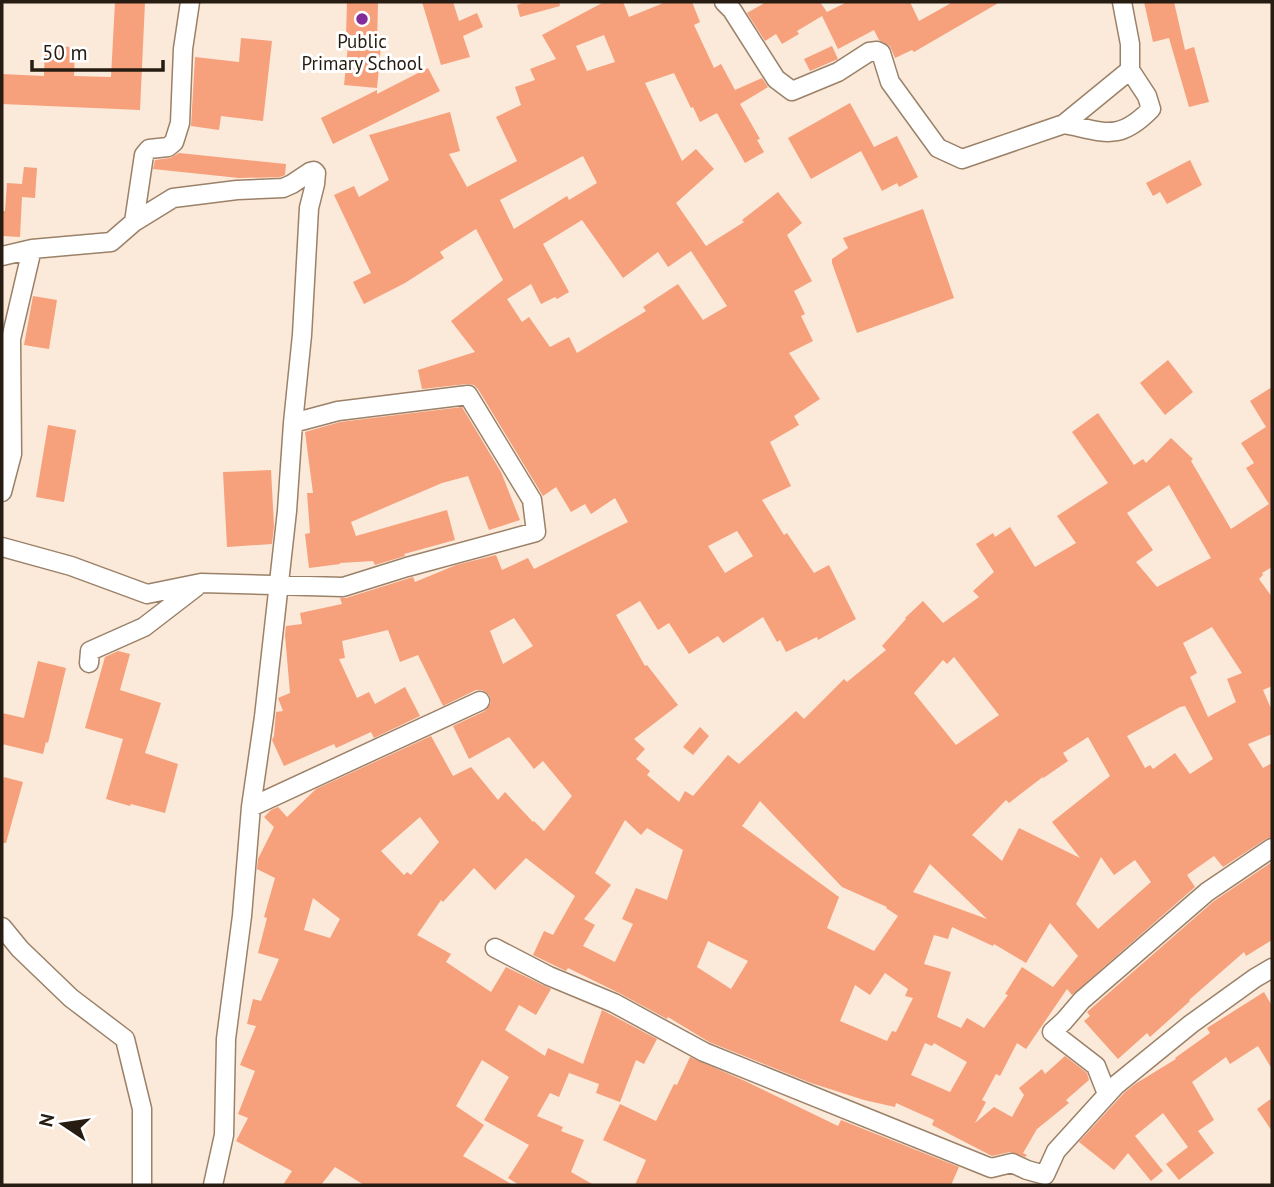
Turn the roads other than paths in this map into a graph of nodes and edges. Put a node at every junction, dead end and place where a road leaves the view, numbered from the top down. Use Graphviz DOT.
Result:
graph roads {
  1 [pos="190,2"];
  2 [pos="724,2"];
  3 [pos="1122,2"];
  4 [pos="1130,70"];
  5 [pos="1064,124"];
  6 [pos="134,222"];
  7 [pos="32,248"];
  8 [pos="2,256"];
  9 [pos="7,342"];
  10 [pos="293,423"];
  11 [pos="2,492"];
  12 [pos="2,547"];
  13 [pos="201,583"];
  14 [pos="278,584"];
  15 [pos="89,663"];
  16 [pos="480,701"];
  17 [pos="251,807"];
  18 [pos="1272,848"];
  19 [pos="2,927"];
  20 [pos="495,948"];
  21 [pos="1272,968"];
  22 [pos="1107,1094"];
  23 [pos="142,1185"];
  24 [pos="213,1185"];
  1 -- 6 [label="street"];
  2 -- 5 [label="street"];
  3 -- 4 [label="street"];
  4 -- 5 [label="street"];
  4 -- 5 [label="street"];
  6 -- 7 [label="street"];
  6 -- 10 [label="street"];
  7 -- 8 [label="street"];
  7 -- 9 [label="street"];
  9 -- 11 [label="street"];
  10 -- 14 [label="street"];
  10 -- 14 [label="street"];
  12 -- 13 [label="street"];
  13 -- 14 [label="street"];
  13 -- 15 [label="street"];
  14 -- 17 [label="street"];
  16 -- 17 [label="street"];
  17 -- 24 [label="street"];
  18 -- 22 [label="street"];
  19 -- 23 [label="street"];
  20 -- 22 [label="street"];
  21 -- 22 [label="street"];
}
